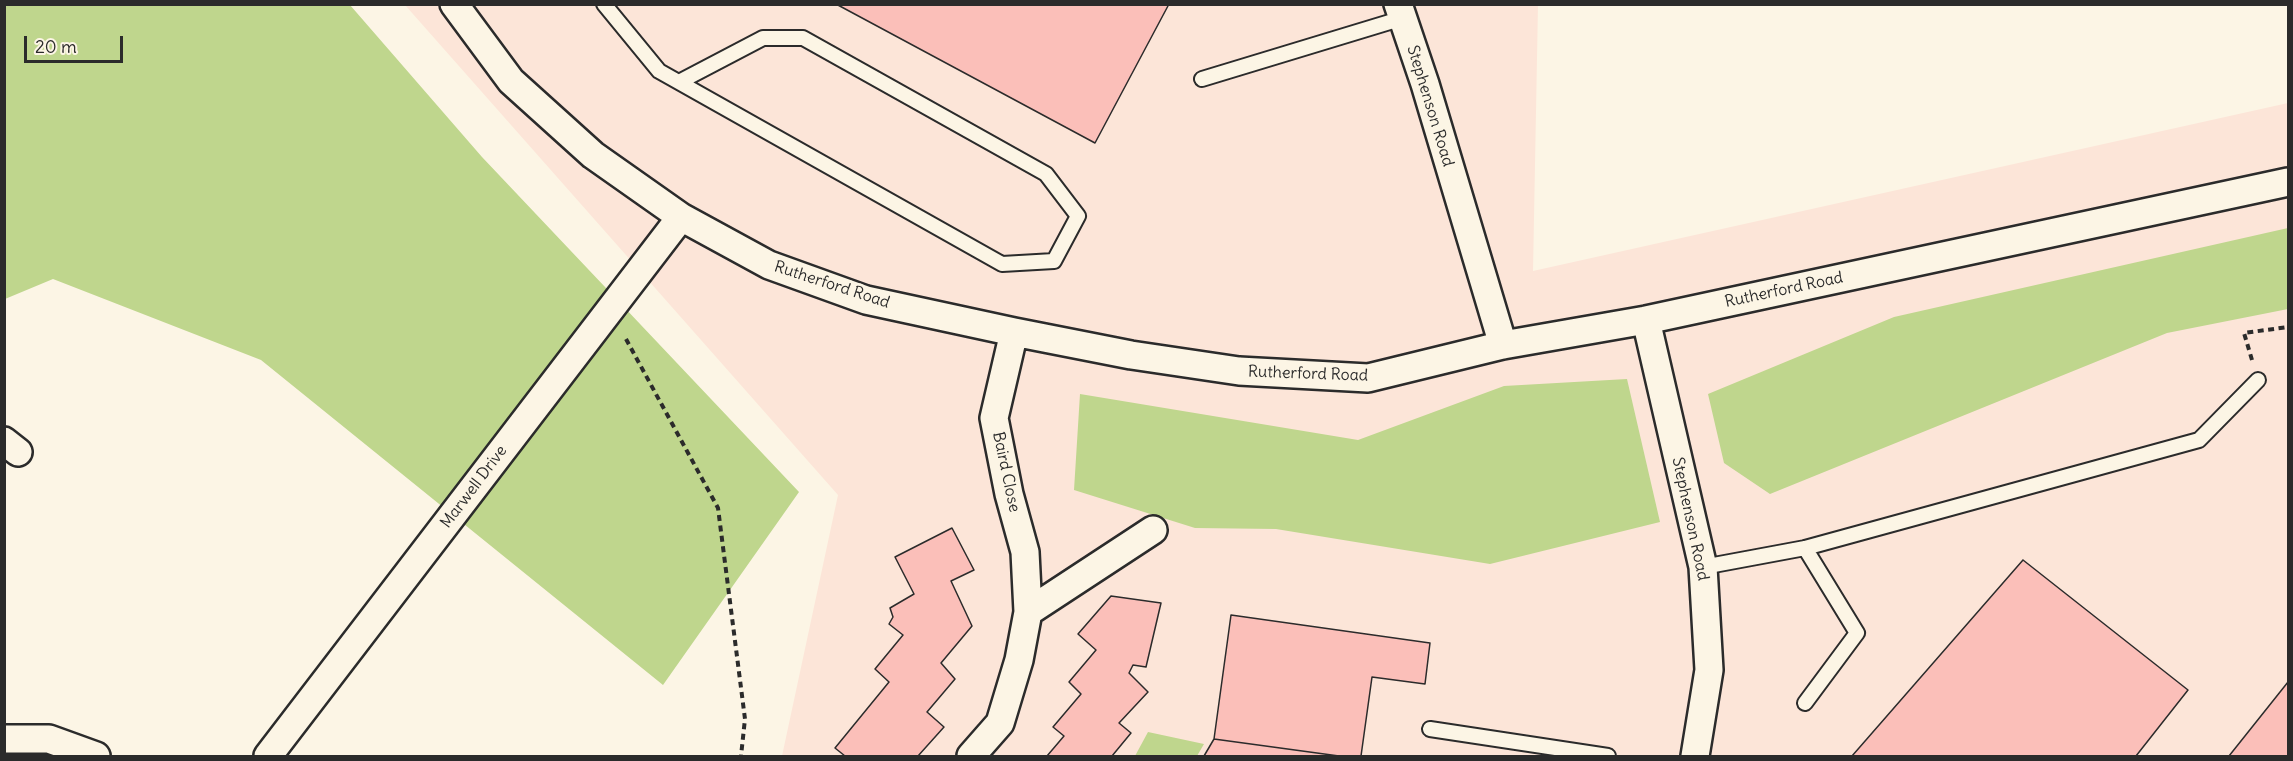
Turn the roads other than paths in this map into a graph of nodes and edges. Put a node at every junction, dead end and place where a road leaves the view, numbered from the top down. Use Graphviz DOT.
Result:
graph roads {
  1 [pos="454,4"];
  2 [pos="604,4"];
  3 [pos="1400,11"];
  4 [pos="1202,79"];
  5 [pos="678,82"];
  6 [pos="2289,182"];
  7 [pos="681,217"];
  8 [pos="1646,320"];
  9 [pos="1014,332"];
  10 [pos="1503,345"];
  11 [pos="2258,380"];
  12 [pos="1153,530"];
  13 [pos="1805,548"];
  14 [pos="1703,567"];
  15 [pos="1028,612"];
  16 [pos="1805,703"];
  17 [pos="1430,729"];
  18 [pos="4,739"];
  19 [pos="96,756"];
  20 [pos="268,756"];
  21 [pos="971,756"];
  22 [pos="1608,756"];
  23 [pos="1695,756"];
  1 -- 7 [label="street, Rutherford Road"];
  2 -- 5 [label="lane"];
  3 -- 4 [label="lane"];
  3 -- 10 [label="street, Stephenson Road"];
  5 -- 5 [label="lane"];
  6 -- 8 [label="street, Rutherford Road"];
  7 -- 9 [label="street, Rutherford Road"];
  7 -- 20 [label="street, Marwell Drive"];
  8 -- 10 [label="street, Rutherford Road"];
  8 -- 14 [label="street, Stephenson Road"];
  9 -- 10 [label="street, Rutherford Road"];
  9 -- 15 [label="street, Baird Close"];
  11 -- 13 [label="lane"];
  12 -- 15 [label="street"];
  13 -- 14 [label="lane"];
  13 -- 16 [label="lane"];
  14 -- 23 [label="street, Stephenson Road"];
  15 -- 21 [label="street, Baird Close"];
  17 -- 22 [label="lane"];
  18 -- 19 [label="street"];
}
